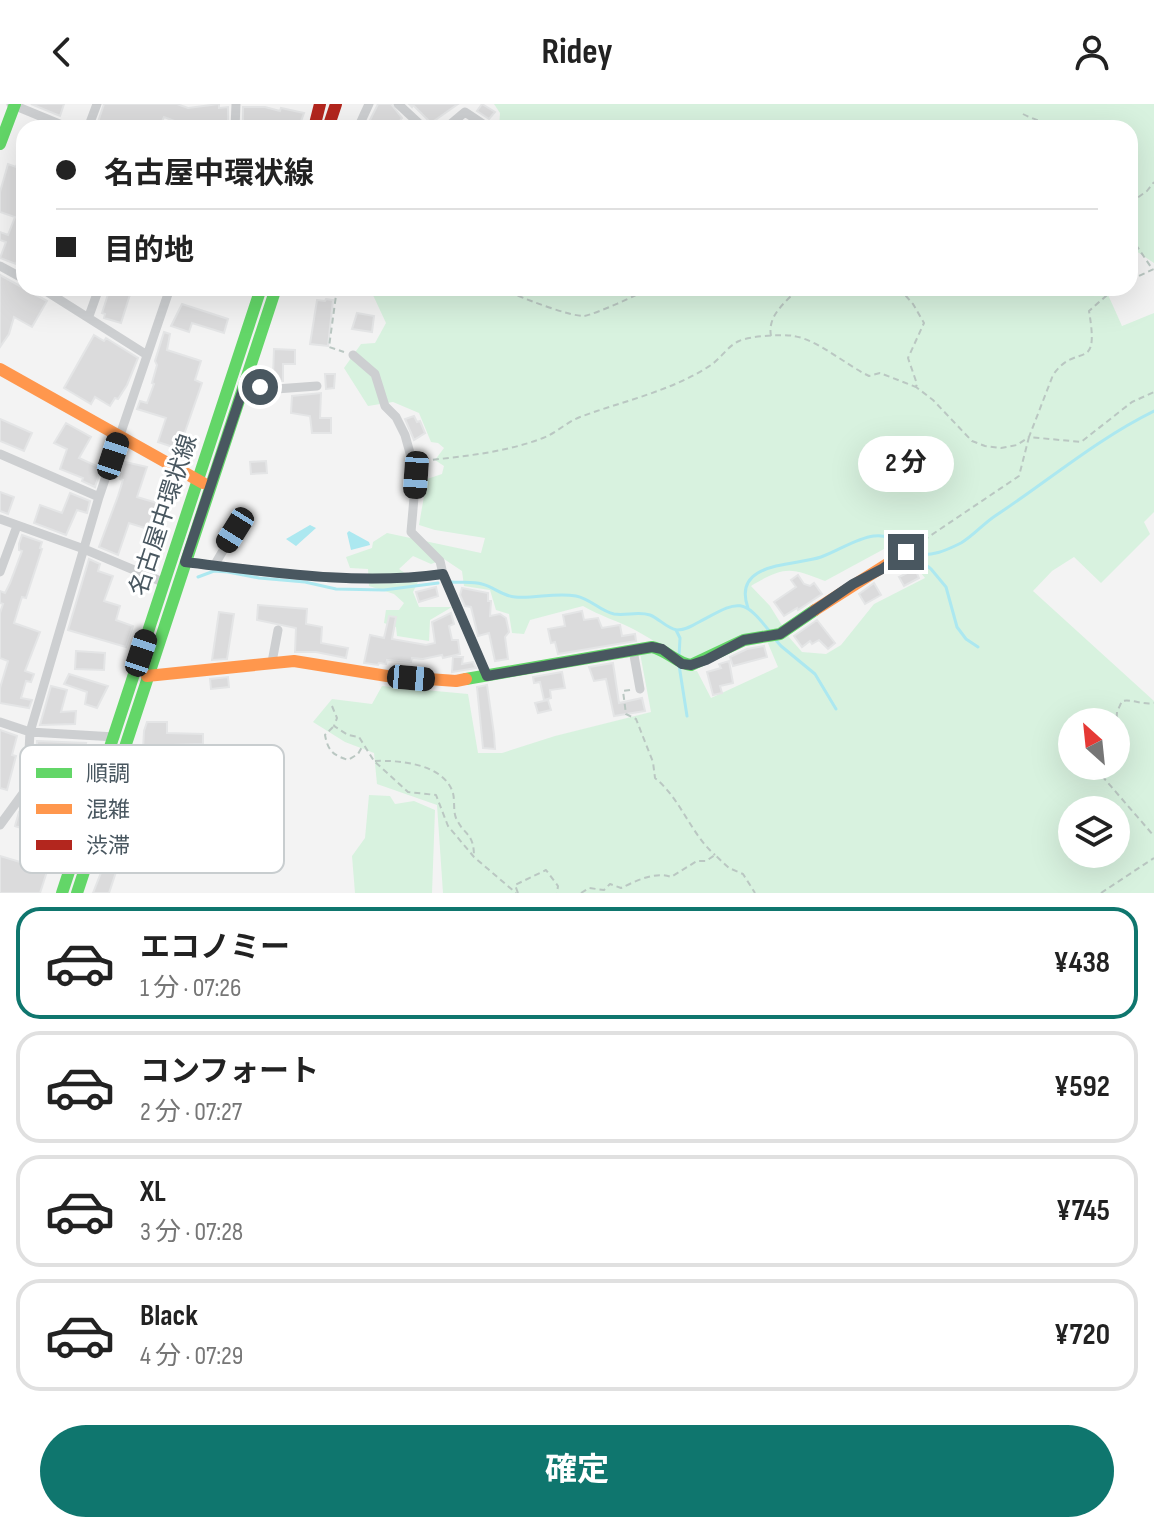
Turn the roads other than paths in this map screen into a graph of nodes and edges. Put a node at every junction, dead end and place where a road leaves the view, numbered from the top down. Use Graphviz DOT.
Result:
graph roads {
  1 [pos="14,104"];
  2 [pos="398,104"];
  3 [pos="51,120"];
  4 [pos="415,120"];
  5 [pos="456,120"];
  6 [pos="477,120"];
  7 [pos="0,144"];
  8 [pos="55,296"];
  9 [pos="96,296"];
  10 [pos="167,296"];
  11 [pos="258,296"];
  12 [pos="273,296"];
  13 [pos="89,316"];
  14 [pos="147,355"];
  15 [pos="353,355"];
  16 [pos="0,369"];
  17 [pos="244,386"];
  18 [pos="317,386"];
  19 [pos="120,435"];
  20 [pos="0,454"];
  21 [pos="198,480"];
  22 [pos="210,488"];
  23 [pos="99,497"];
  24 [pos="0,519"];
  25 [pos="242,525"];
  26 [pos="17,526"];
  27 [pos="84,549"];
  28 [pos="906,552"];
  29 [pos="185,562"];
  30 [pos="214,566"];
  31 [pos="0,572"];
  32 [pos="443,574"];
  33 [pos="165,583"];
  34 [pos="278,630"];
  35 [pos="633,650"];
  36 [pos="272,662"];
  37 [pos="147,676"];
  38 [pos="487,676"];
  39 [pos="640,689"];
  40 [pos="0,722"];
  41 [pos="30,732"];
  42 [pos="115,737"];
  43 [pos="29,745"];
  44 [pos="112,745"];
  45 [pos="125,745"];
  46 [pos="20,798"];
  47 [pos="0,825"];
  48 [pos="69,873"];
  49 [pos="83,873"];
  50 [pos="62,893"];
  51 [pos="77,893"];
  1 -- 3 [label="street"];
  1 -- 7 [label="main road"];
  2 -- 4 [label="street"];
  5 -- 6 [label="street"];
  8 -- 13 [label="street"];
  9 -- 13 [label="street"];
  10 -- 14 [label="street"];
  11 -- 21 [label="main road, 名古屋中環状線"];
  12 -- 17 [label="main road, 名古屋中環状線"];
  13 -- 14 [label="street"];
  14 -- 19 [label="street"];
  15 -- 32 [label="street"];
  16 -- 19 [label="main road"];
  17 -- 18 [label="street"];
  17 -- 22 [label="main road, 名古屋中環状線"];
  19 -- 21 [label="main road"];
  19 -- 23 [label="street"];
  20 -- 23 [label="street"];
  21 -- 22 [label="main road"];
  21 -- 33 [label="main road, 名古屋中環状線"];
  22 -- 29 [label="main road, 名古屋中環状線"];
  23 -- 27 [label="street"];
  24 -- 26 [label="street"];
  25 -- 30 [label="street"];
  26 -- 27 [label="street"];
  26 -- 31 [label="street"];
  27 -- 33 [label="street"];
  27 -- 41 [label="street"];
  28 -- 35 [label="main road"];
  29 -- 30 [label="street"];
  29 -- 37 [label="main road, 名古屋中環状線"];
  30 -- 32 [label="street"];
  32 -- 38 [label="street"];
  33 -- 42 [label="main road, 名古屋中環状線"];
  34 -- 36 [label="street"];
  35 -- 38 [label="main road"];
  35 -- 39 [label="street"];
  36 -- 37 [label="main road"];
  36 -- 38 [label="main road"];
  37 -- 45 [label="main road, 名古屋中環状線"];
  40 -- 41 [label="street"];
  41 -- 42 [label="street"];
  41 -- 43 [label="street"];
  42 -- 44 [label="main road, 名古屋中環状線"];
  46 -- 47 [label="street"];
  48 -- 50 [label="main road, 名古屋中環状線"];
  49 -- 51 [label="main road, 名古屋中環状線"];
}
